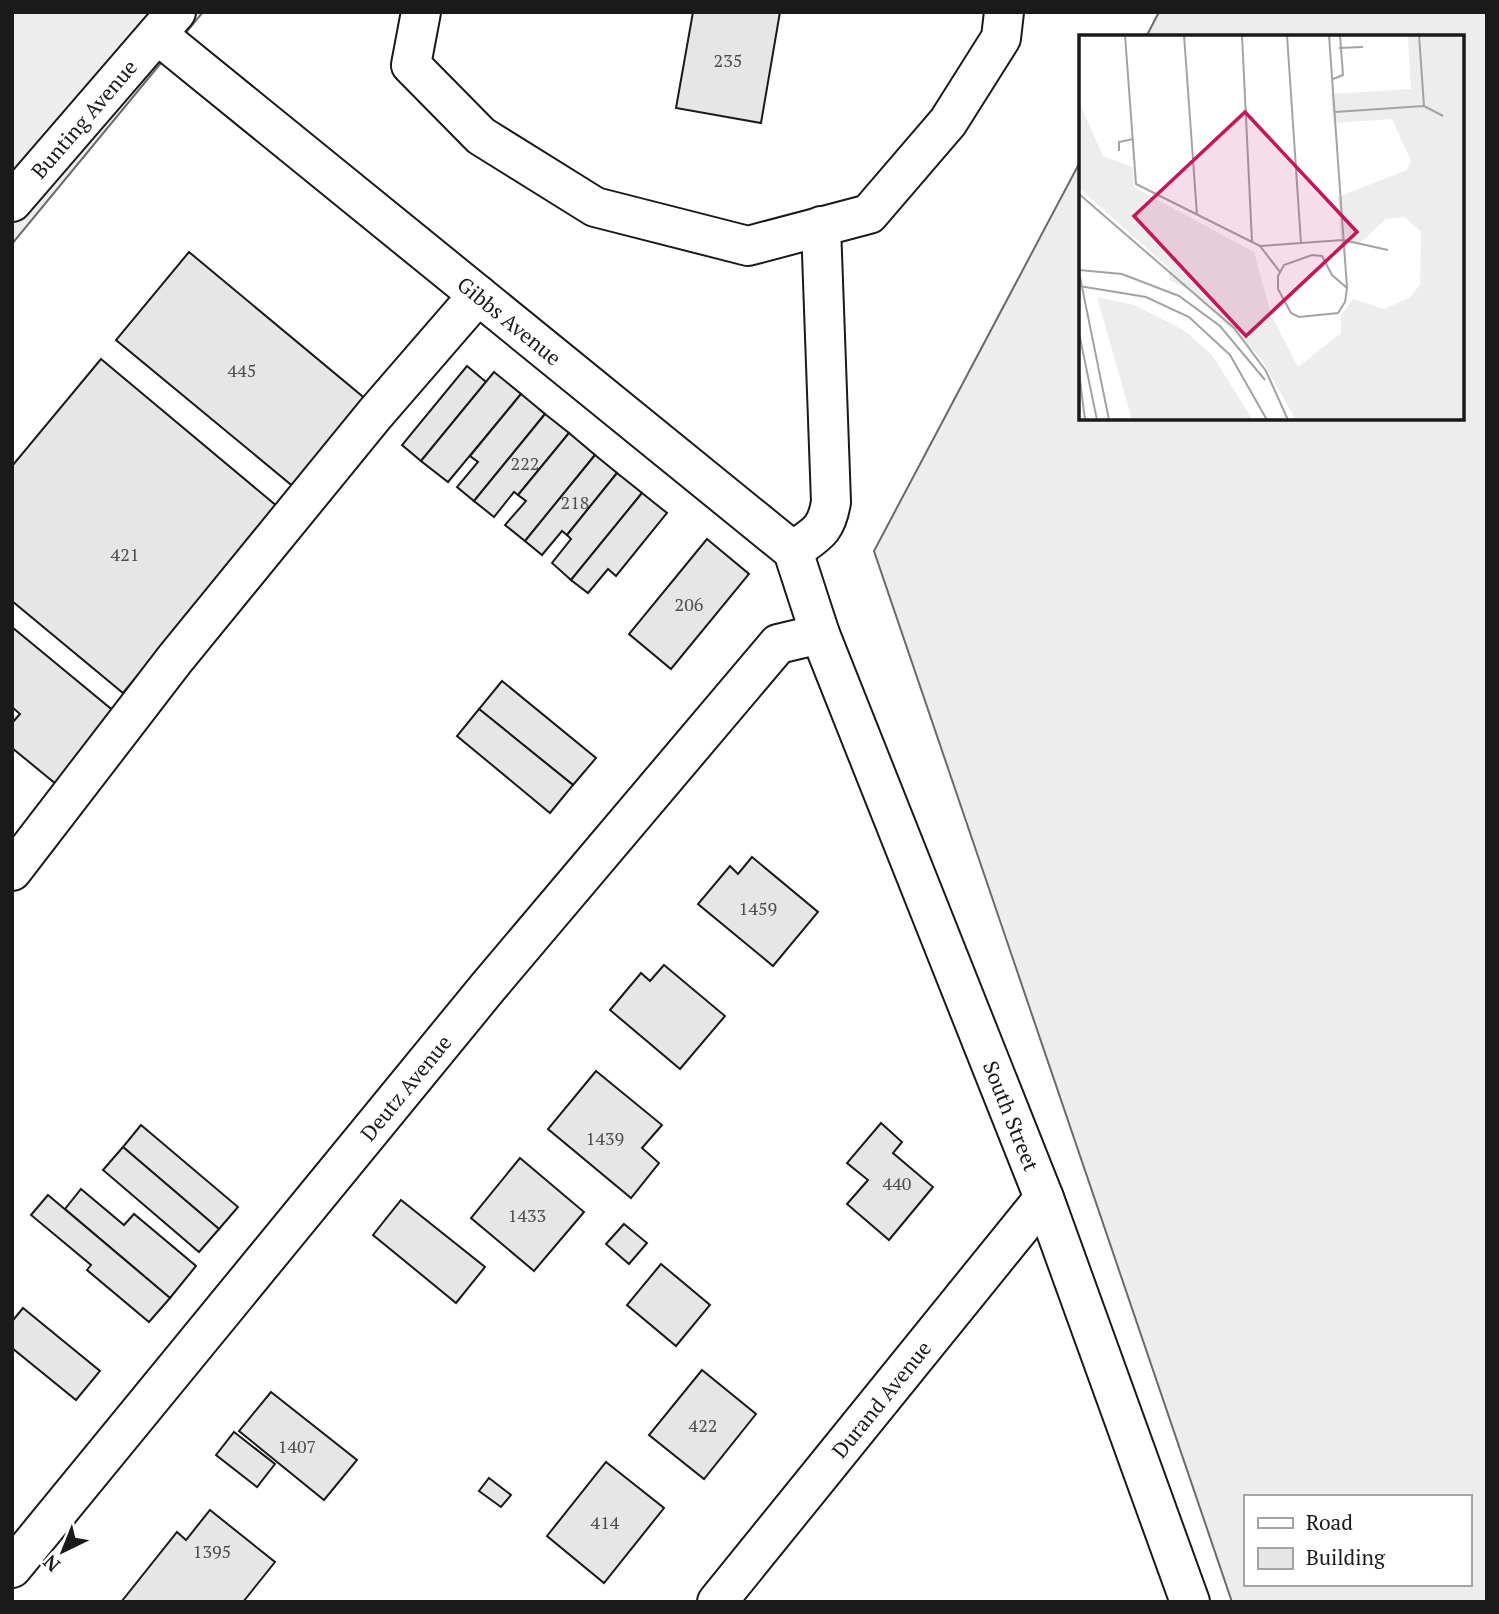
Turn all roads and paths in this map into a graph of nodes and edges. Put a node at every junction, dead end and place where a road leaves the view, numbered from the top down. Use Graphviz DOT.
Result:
graph roads {
  1 [pos="422,12"];
  2 [pos="1004,12"];
  3 [pos="163,20"];
  4 [pos="12,202"];
  5 [pos="821,226"];
  6 [pos="478,295"];
  7 [pos="793,551"];
  8 [pos="820,634"];
  9 [pos="12,871"];
  10 [pos="1044,1198"];
  11 [pos="12,1568"];
  12 [pos="717,1602"];
  13 [pos="1190,1602"];
  1 -- 5 [label="street"];
  2 -- 5 [label="street"];
  3 -- 4 [label="street, Bunting Avenue"];
  3 -- 6 [label="street, Gibbs Avenue"];
  5 -- 7 [label="street"];
  6 -- 7 [label="street, Gibbs Avenue"];
  6 -- 9 [label="street"];
  7 -- 8 [label="street"];
  8 -- 10 [label="street, South Street"];
  8 -- 11 [label="street, Deutz Avenue"];
  10 -- 12 [label="street, Durand Avenue"];
  10 -- 13 [label="street, South Street"];
}
